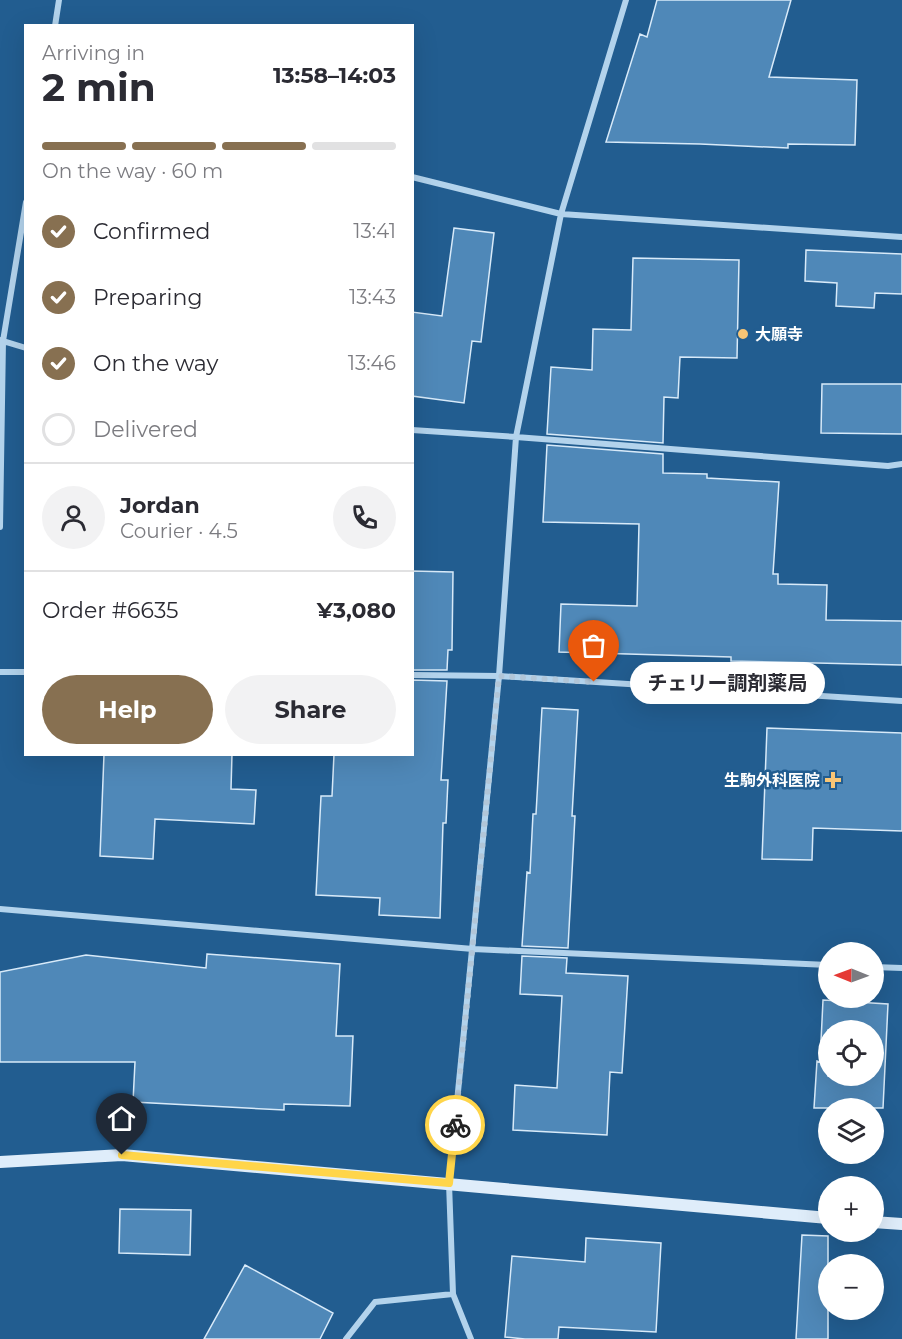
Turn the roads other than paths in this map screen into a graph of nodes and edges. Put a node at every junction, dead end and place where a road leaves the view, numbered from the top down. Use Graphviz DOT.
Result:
graph roads {
  1 [pos="60,0"];
  2 [pos="626,0"];
  3 [pos="55,24"];
  4 [pos="414,177"];
  5 [pos="24,214"];
  6 [pos="561,214"];
  7 [pos="902,237"];
  8 [pos="2,341"];
  9 [pos="24,347"];
  10 [pos="414,430"];
  11 [pos="516,437"];
  12 [pos="902,464"];
  13 [pos="0,527"];
  14 [pos="0,672"];
  15 [pos="24,672"];
  16 [pos="414,675"];
  17 [pos="499,676"];
  18 [pos="902,701"];
  19 [pos="0,909"];
  20 [pos="473,948"];
  21 [pos="818,964"];
  22 [pos="884,967"];
  23 [pos="902,968"];
  24 [pos="0,1162"];
  25 [pos="449,1183"];
  26 [pos="818,1217"];
  27 [pos="884,1223"];
  28 [pos="902,1224"];
  29 [pos="453,1294"];
  30 [pos="345,1339"];
  31 [pos="471,1339"];
  1 -- 3 [label="street"];
  2 -- 6 [label="street"];
  4 -- 6 [label="street"];
  5 -- 8 [label="street"];
  6 -- 7 [label="street"];
  6 -- 11 [label="street"];
  8 -- 9 [label="street"];
  8 -- 13 [label="street"];
  10 -- 11 [label="street"];
  11 -- 12 [label="street"];
  11 -- 17 [label="street"];
  14 -- 15 [label="street"];
  16 -- 17 [label="street"];
  17 -- 18 [label="street"];
  17 -- 20 [label="street"];
  19 -- 20 [label="street"];
  20 -- 21 [label="street"];
  20 -- 25 [label="street"];
  22 -- 23 [label="street"];
  24 -- 25 [label="street"];
  25 -- 26 [label="street"];
  25 -- 29 [label="street"];
  27 -- 28 [label="street"];
  29 -- 30 [label="street"];
  29 -- 31 [label="street"];
}
